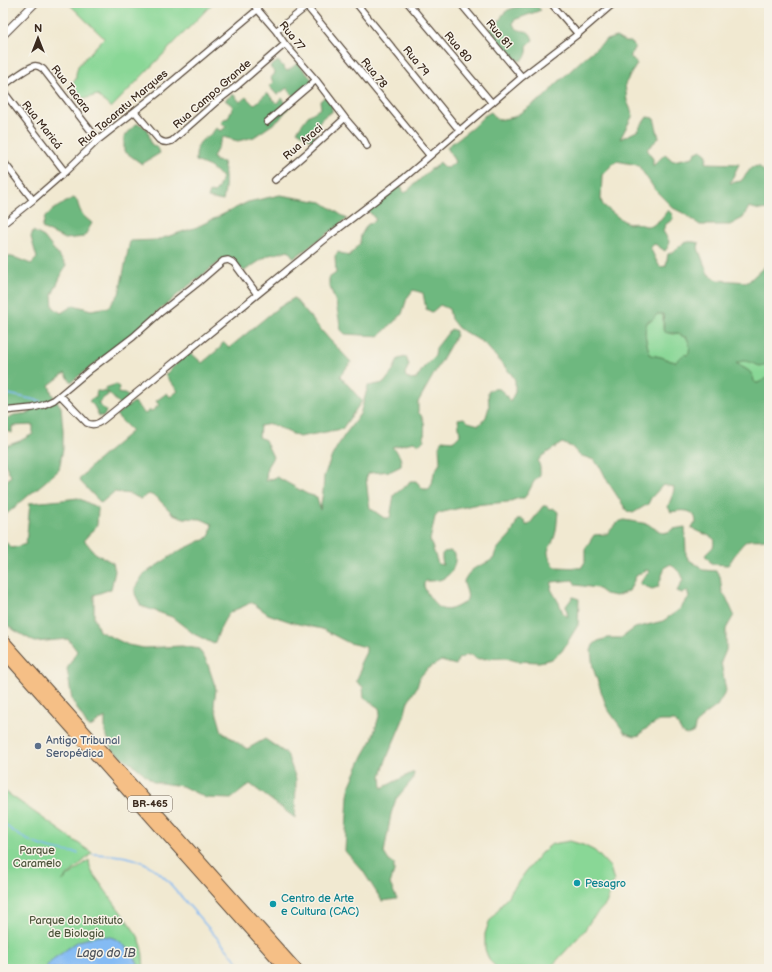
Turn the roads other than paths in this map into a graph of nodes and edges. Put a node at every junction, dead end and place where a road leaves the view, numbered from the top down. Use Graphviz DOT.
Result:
graph roads {
  1 [pos="35,3"];
  2 [pos="252,3"];
  3 [pos="356,3"];
  4 [pos="408,3"];
  5 [pos="460,3"];
  6 [pos="551,3"];
  7 [pos="614,3"];
  8 [pos="307,4"];
  9 [pos="258,10"];
  10 [pos="276,31"];
  11 [pos="578,34"];
  12 [pos="3,35"];
  13 [pos="285,44"];
  14 [pos="522,77"];
  15 [pos="316,80"];
  16 [pos="3,86"];
  17 [pos="3,91"];
  18 [pos="492,103"];
  19 [pos="135,112"];
  20 [pos="345,118"];
  21 [pos="267,122"];
  22 [pos="460,131"];
  23 [pos="98,140"];
  24 [pos="368,146"];
  25 [pos="430,156"];
  26 [pos="3,161"];
  27 [pos="65,172"];
  28 [pos="274,180"];
  29 [pos="33,200"];
  30 [pos="3,224"];
  31 [pos="257,294"];
  32 [pos="60,395"];
  33 [pos="3,411"];
  34 [pos="3,639"];
  35 [pos="3,652"];
  36 [pos="285,969"];
  37 [pos="297,969"];
  1 -- 12 [label="street"];
  2 -- 9 [label="street, Rua 77"];
  3 -- 22 [label="street, Rua 79"];
  4 -- 18 [label="street, Rua 80"];
  5 -- 14 [label="street, Rua 81"];
  6 -- 11 [label="street"];
  7 -- 11 [label="street"];
  8 -- 10 [label="street"];
  8 -- 25 [label="street, Rua 78"];
  9 -- 10 [label="street, Rua 77"];
  9 -- 19 [label="street, Rua Tacaratu Marques"];
  10 -- 13 [label="street, Rua 77"];
  11 -- 14 [label="street"];
  13 -- 15 [label="street, Rua 77"];
  13 -- 19 [label="street, Rua Campo Grande"];
  14 -- 18 [label="street"];
  15 -- 20 [label="street, Rua 77"];
  15 -- 21 [label="street"];
  16 -- 23 [label="street, Rua Tacara"];
  17 -- 27 [label="street, Rua Maricá"];
  18 -- 22 [label="street"];
  19 -- 23 [label="street, Rua Tacaratu Marques"];
  20 -- 24 [label="street, Rua 77"];
  20 -- 28 [label="street, Rua Araci"];
  22 -- 25 [label="street"];
  23 -- 27 [label="street, Rua Tacaratu Marques"];
  25 -- 31 [label="street"];
  26 -- 29 [label="street"];
  27 -- 29 [label="street, Rua Tacaratu Marques"];
  29 -- 30 [label="street, Rua Tacaratu Marques"];
  31 -- 32 [label="street"];
  31 -- 32 [label="street"];
  32 -- 33 [label="street"];
  34 -- 37 [label="highway, BR-465"];
  35 -- 36 [label="highway, BR-465"];
}
